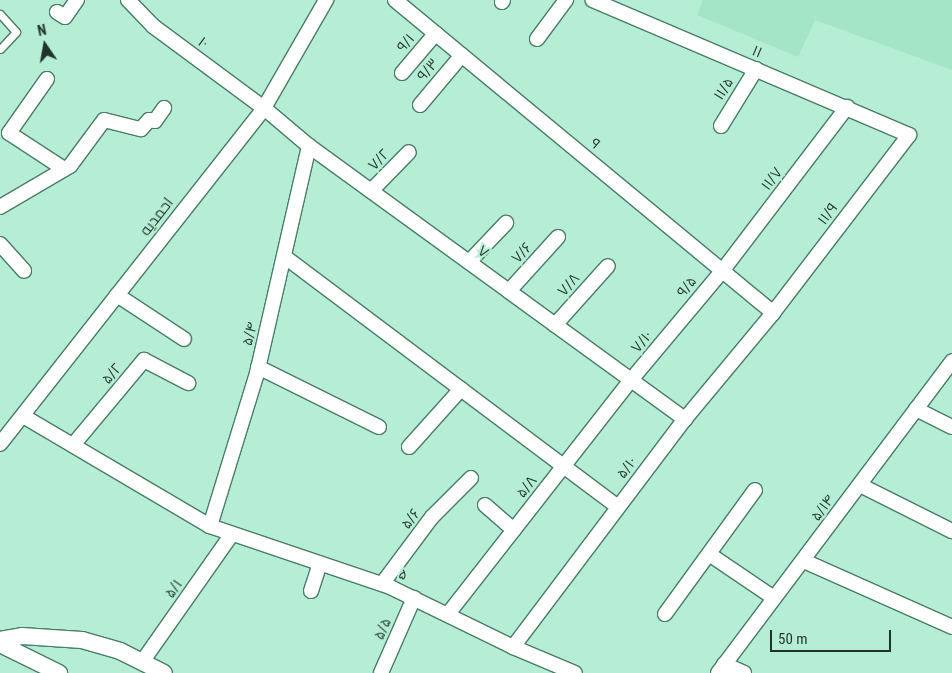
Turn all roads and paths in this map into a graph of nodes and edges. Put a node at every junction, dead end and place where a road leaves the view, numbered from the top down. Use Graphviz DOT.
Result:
graph roads {
  1 [pos="77,0"];
  2 [pos="128,0"];
  3 [pos="326,0"];
  4 [pos="395,0"];
  5 [pos="566,0"];
  6 [pos="592,0"];
  7 [pos="57,12"];
  8 [pos="0,14"];
  9 [pos="436,33"];
  10 [pos="537,39"];
  11 [pos="0,49"];
  12 [pos="462,55"];
  13 [pos="756,69"];
  14 [pos="402,73"];
  15 [pos="47,79"];
  16 [pos="420,105"];
  17 [pos="847,107"];
  18 [pos="164,108"];
  19 [pos="264,108"];
  20 [pos="721,126"];
  21 [pos="909,135"];
  22 [pos="309,146"];
  23 [pos="409,152"];
  24 [pos="64,169"];
  25 [pos="371,191"];
  26 [pos="0,207"];
  27 [pos="506,223"];
  28 [pos="558,237"];
  29 [pos="0,244"];
  30 [pos="285,257"];
  31 [pos="469,262"];
  32 [pos="608,266"];
  33 [pos="723,270"];
  34 [pos="24,271"];
  35 [pos="509,291"];
  36 [pos="117,295"];
  37 [pos="773,314"];
  38 [pos="555,325"];
  39 [pos="677,325"];
  40 [pos="184,339"];
  41 [pos="952,361"];
  42 [pos="258,367"];
  43 [pos="631,380"];
  44 [pos="188,382"];
  45 [pos="461,389"];
  46 [pos="916,409"];
  47 [pos="23,416"];
  48 [pos="686,419"];
  49 [pos="379,427"];
  50 [pos="952,427"];
  51 [pos="2,437"];
  52 [pos="73,446"];
  53 [pos="409,447"];
  54 [pos="563,467"];
  55 [pos="471,478"];
  56 [pos="860,485"];
  57 [pos="755,490"];
  58 [pos="485,504"];
  59 [pos="618,507"];
  60 [pos="210,526"];
  61 [pos="514,530"];
  62 [pos="952,532"];
  63 [pos="232,534"];
  64 [pos="709,554"];
  65 [pos="804,561"];
  66 [pos="320,564"];
  67 [pos="382,584"];
  68 [pos="311,591"];
  69 [pos="414,598"];
  70 [pos="774,598"];
  71 [pos="448,614"];
  72 [pos="665,614"];
  73 [pos="952,627"];
  74 [pos="2,643"];
  75 [pos="513,647"];
  76 [pos="142,662"];
  77 [pos="721,668"];
  78 [pos="42,673"];
  79 [pos="59,673"];
  80 [pos="164,673"];
  81 [pos="381,673"];
  82 [pos="575,673"];
  83 [pos="744,673"];
  1 -- 7 [label="street"];
  2 -- 19 [label="street, ۱۰"];
  3 -- 19 [label="street, احمدیه"];
  4 -- 9 [label="street, ۹"];
  5 -- 10 [label="street"];
  6 -- 13 [label="street, ۱۱"];
  8 -- 11 [label="lane"];
  9 -- 12 [label="street, ۹"];
  9 -- 14 [label="street, ۹/۱"];
  12 -- 16 [label="street, ۹/۳"];
  12 -- 33 [label="street, ۹"];
  13 -- 17 [label="street, ۱۱"];
  13 -- 20 [label="street, ۱۱/۵"];
  15 -- 24 [label="street"];
  17 -- 21 [label="street, ۱۱"];
  17 -- 33 [label="street, ۱۱/۷"];
  18 -- 24 [label="street"];
  19 -- 22 [label="street, ۷"];
  19 -- 36 [label="street, احمدیه"];
  21 -- 37 [label="street, ۱۱/۹"];
  22 -- 25 [label="street, ۷"];
  22 -- 30 [label="street, ۵/۴"];
  23 -- 25 [label="street, ۷/۲"];
  24 -- 26 [label="street"];
  25 -- 31 [label="street, ۷"];
  27 -- 31 [label="street"];
  28 -- 35 [label="street, ۷/۶"];
  29 -- 34 [label="street"];
  30 -- 42 [label="street, ۵/۴"];
  30 -- 45 [label="street"];
  31 -- 35 [label="street, ۷"];
  32 -- 38 [label="street, ۷/۸"];
  33 -- 37 [label="street, ۹"];
  33 -- 39 [label="street, ۹/۵"];
  35 -- 38 [label="street, ۷"];
  36 -- 40 [label="street"];
  36 -- 47 [label="street, احمدیه"];
  37 -- 48 [label="street, ۵/۱۰"];
  38 -- 43 [label="street, ۷"];
  39 -- 43 [label="street, ۷/۱۰"];
  41 -- 46 [label="street, ۵/۱۴"];
  42 -- 49 [label="street"];
  42 -- 60 [label="street, ۵/۴"];
  43 -- 48 [label="street, ۷"];
  43 -- 54 [label="street, ۵/۸"];
  44 -- 52 [label="street, ۵/۲"];
  45 -- 53 [label="street"];
  45 -- 54 [label="street"];
  46 -- 50 [label="street"];
  46 -- 56 [label="street, ۵/۱۴"];
  47 -- 51 [label="street, احمدیه"];
  47 -- 52 [label="street, ۵"];
  48 -- 59 [label="street, ۵/۱۰"];
  52 -- 60 [label="street, ۵"];
  54 -- 59 [label="street"];
  54 -- 61 [label="street, ۵/۸"];
  55 -- 67 [label="street, ۵/۶"];
  56 -- 62 [label="street"];
  56 -- 65 [label="street, ۵/۱۴"];
  57 -- 64 [label="street"];
  58 -- 61 [label="street"];
  59 -- 75 [label="street, ۵/۱۰"];
  60 -- 63 [label="street, ۵"];
  61 -- 71 [label="street, ۵/۸"];
  63 -- 66 [label="street, ۵"];
  63 -- 76 [label="street, ۵/۱"];
  64 -- 70 [label="street"];
  64 -- 72 [label="street"];
  65 -- 70 [label="street, ۵/۱۴"];
  65 -- 73 [label="street"];
  66 -- 67 [label="street, ۵"];
  66 -- 68 [label="street"];
  67 -- 69 [label="street, ۵"];
  69 -- 71 [label="street, ۵"];
  69 -- 81 [label="street, ۵/۵"];
  70 -- 77 [label="street, ۵/۱۴"];
  71 -- 75 [label="street, ۵"];
  74 -- 76 [label="street"];
  74 -- 78 [label="street"];
  74 -- 79 [label="street"];
  75 -- 82 [label="street, ۵"];
  76 -- 80 [label="street"];
  77 -- 83 [label="street"];
}
